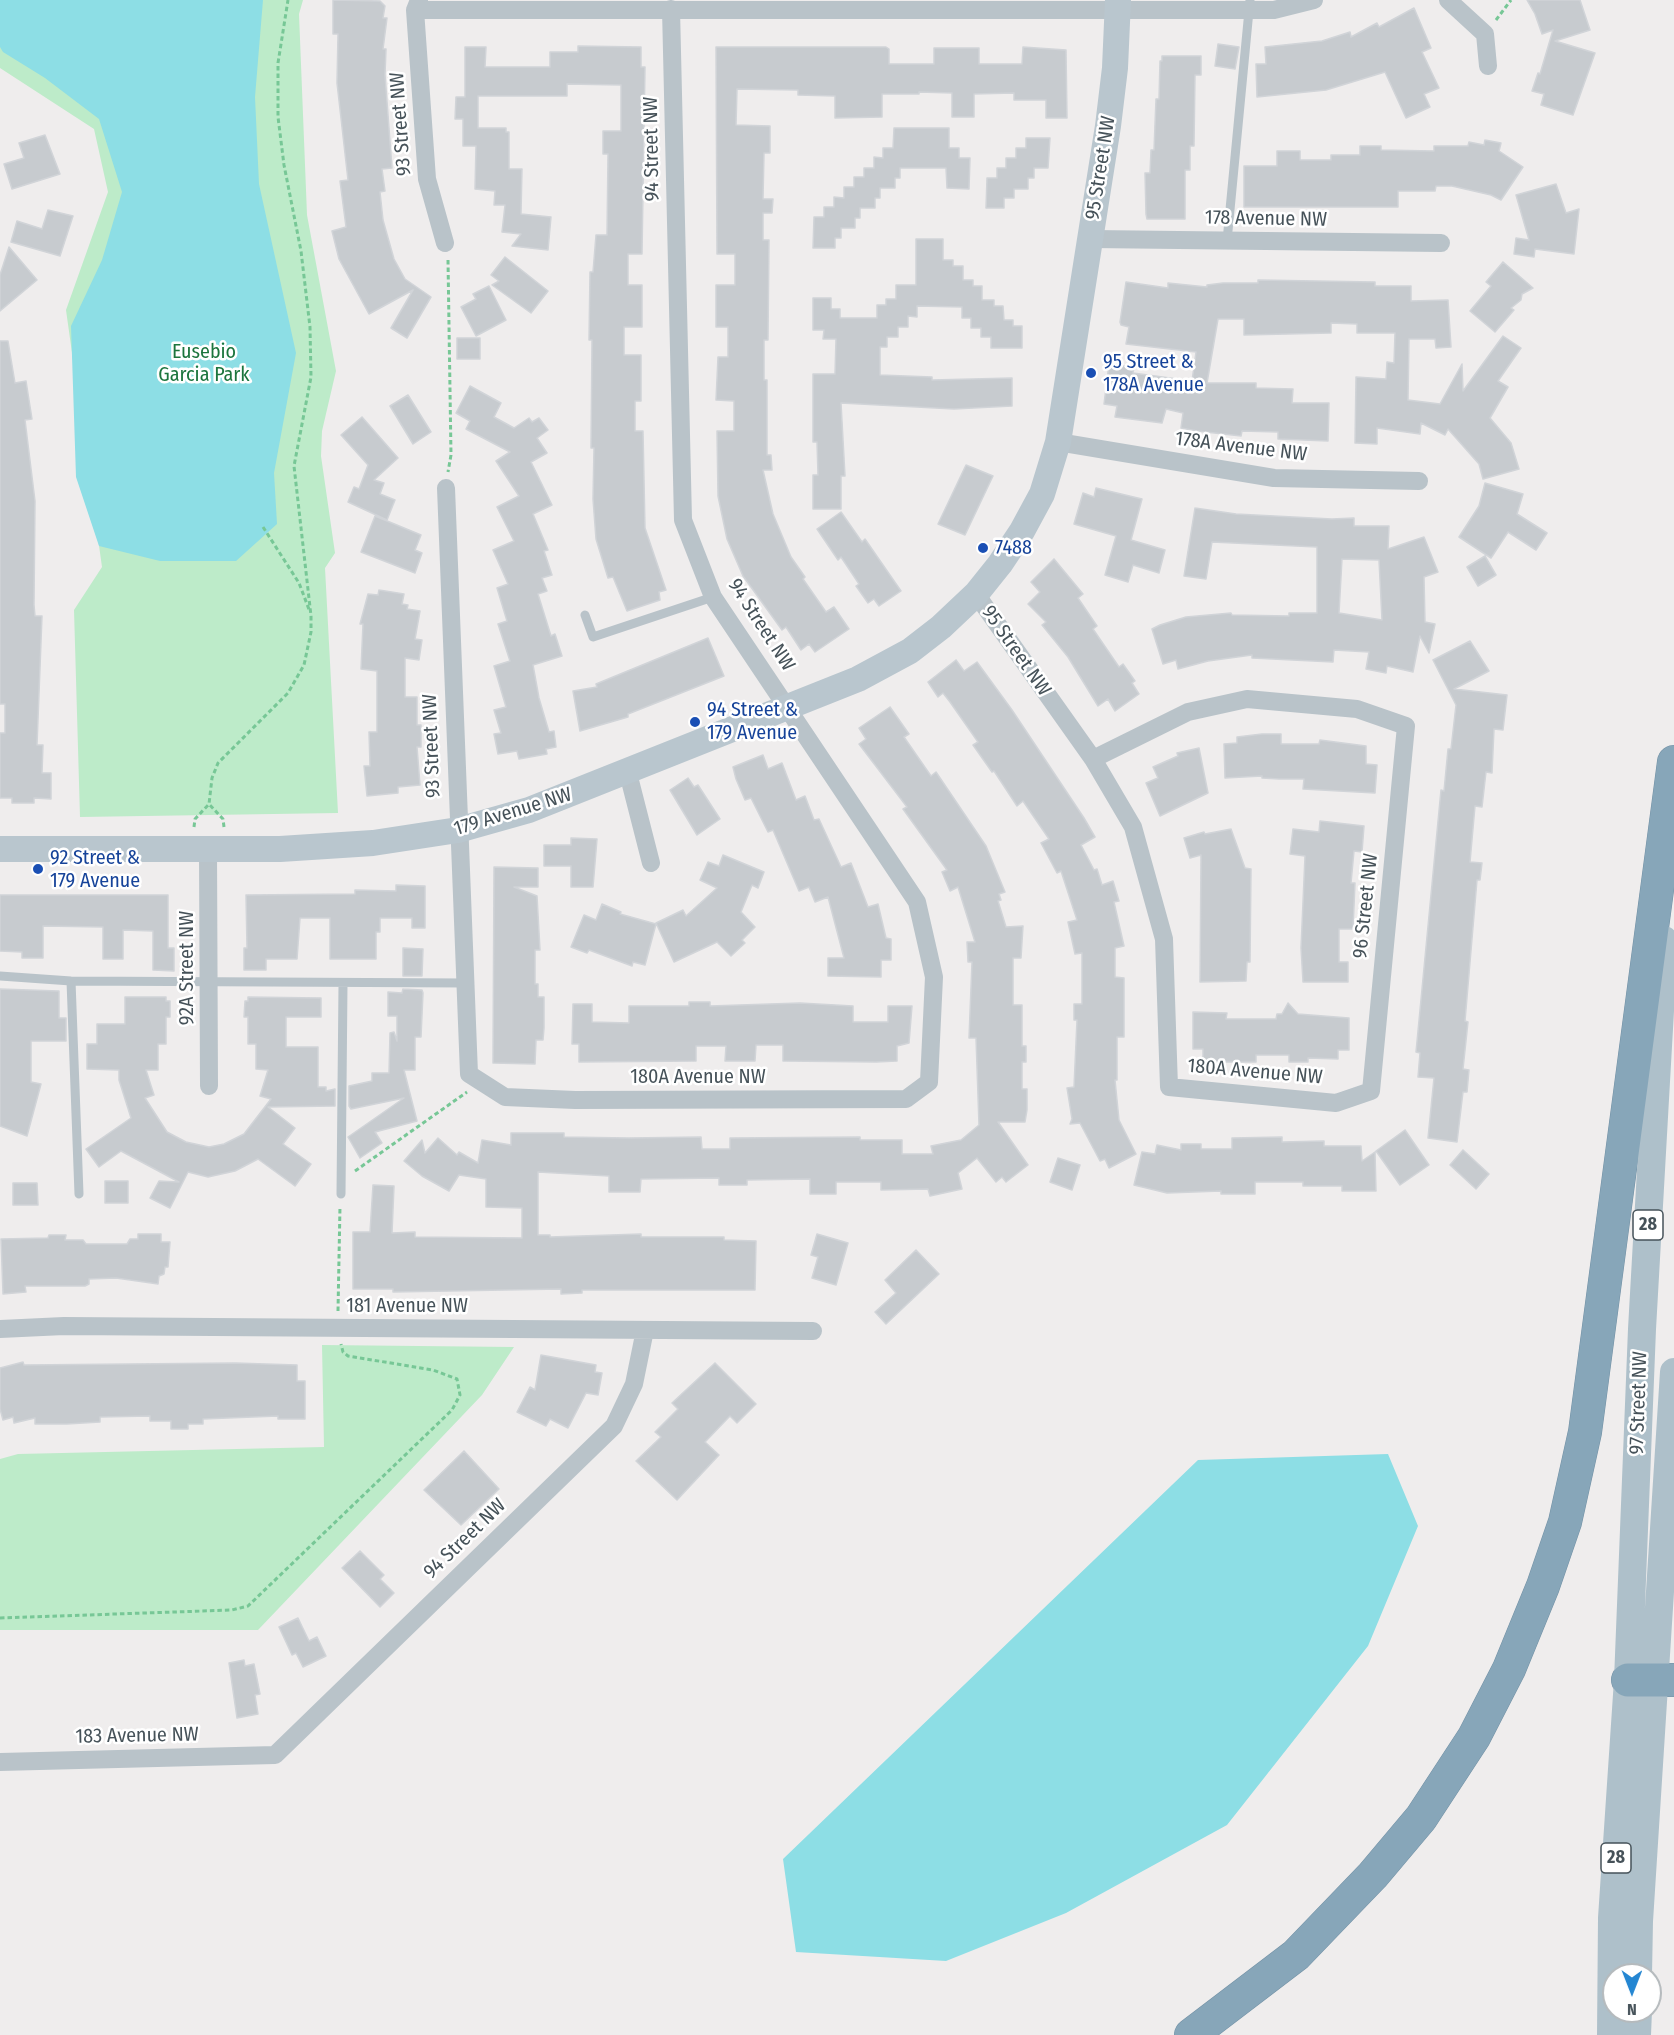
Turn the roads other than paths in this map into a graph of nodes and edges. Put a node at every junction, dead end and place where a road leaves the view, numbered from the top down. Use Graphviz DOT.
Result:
graph roads {
  1 [pos="1314,0"];
  2 [pos="1448,0"];
  3 [pos="417,5"];
  4 [pos="472,5"];
  5 [pos="1250,5"];
  6 [pos="1118,6"];
  7 [pos="671,9"];
  8 [pos="1488,66"];
  9 [pos="1091,239"];
  10 [pos="1227,241"];
  11 [pos="445,243"];
  12 [pos="1441,243"];
  13 [pos="1058,442"];
  14 [pos="1419,481"];
  15 [pos="446,488"];
  16 [pos="976,594"];
  17 [pos="713,597"];
  18 [pos="585,615"];
  19 [pos="788,705"];
  20 [pos="1093,759"];
  21 [pos="1674,762"];
  22 [pos="1674,771"];
  23 [pos="628,773"];
  24 [pos="458,830"];
  25 [pos="0,849"];
  26 [pos="208,850"];
  27 [pos="651,863"];
  28 [pos="0,976"];
  29 [pos="71,981"];
  30 [pos="209,981"];
  31 [pos="465,983"];
  32 [pos="343,984"];
  33 [pos="475,1078"];
  34 [pos="929,1082"];
  35 [pos="209,1086"];
  36 [pos="1169,1087"];
  37 [pos="1371,1091"];
  38 [pos="79,1194"];
  39 [pos="341,1194"];
  40 [pos="0,1329"];
  41 [pos="645,1330"];
  42 [pos="813,1331"];
  43 [pos="1674,1372"];
  44 [pos="1652,1680"];
  45 [pos="275,1755"];
  46 [pos="0,1762"];
  47 [pos="1638,1963"];
  48 [pos="1191,2035"];
  49 [pos="1611,2035"];
  1 -- 5 [label="street"];
  2 -- 8 [label="street"];
  3 -- 4 [label="street"];
  3 -- 11 [label="street, 93 Street NW"];
  4 -- 7 [label="street"];
  5 -- 6 [label="street"];
  5 -- 10 [label="lane"];
  6 -- 7 [label="street"];
  6 -- 9 [label="street, 95 Street NW"];
  7 -- 17 [label="street, 94 Street NW"];
  9 -- 10 [label="street, 178 Avenue NW"];
  9 -- 13 [label="street, 95 Street NW"];
  10 -- 12 [label="street, 178 Avenue NW"];
  13 -- 14 [label="street, 178A Avenue NW"];
  13 -- 16 [label="street, 95 Street NW"];
  15 -- 24 [label="street, 93 Street NW"];
  16 -- 19 [label="street, 179 Avenue NW"];
  16 -- 20 [label="street, 95 Street NW"];
  17 -- 18 [label="lane"];
  17 -- 19 [label="street, 94 Street NW"];
  19 -- 23 [label="street, 179 Avenue NW"];
  19 -- 34 [label="street, 94 Street NW"];
  20 -- 36 [label="street, 95 Street NW"];
  20 -- 37 [label="street, 96 Street NW"];
  21 -- 48 [label="highway"];
  22 -- 44 [label="main road, 97 Street NW / 28"];
  23 -- 24 [label="street, 179 Avenue NW"];
  23 -- 27 [label="street"];
  24 -- 26 [label="street, 179 Avenue NW"];
  24 -- 31 [label="street, 93 Street NW"];
  25 -- 26 [label="street, 179 Avenue NW"];
  26 -- 30 [label="street, 92A Street NW"];
  28 -- 29 [label="lane"];
  29 -- 30 [label="lane"];
  29 -- 38 [label="lane"];
  30 -- 32 [label="lane"];
  30 -- 35 [label="street, 92A Street NW"];
  31 -- 32 [label="lane"];
  31 -- 33 [label="street, 93 Street NW"];
  32 -- 39 [label="lane"];
  33 -- 34 [label="street, 180A Avenue NW"];
  36 -- 37 [label="street, 180A Avenue NW"];
  40 -- 41 [label="street, 181 Avenue NW"];
  41 -- 42 [label="street, 181 Avenue NW"];
  41 -- 45 [label="street, 94 Street NW"];
  43 -- 44 [label="main road, 97 Street NW"];
  44 -- 47 [label="main road, 97 Street NW / 28"];
  44 -- 49 [label="main road, 97 Street NW / 28"];
  45 -- 46 [label="street, 183 Avenue NW"];
}
